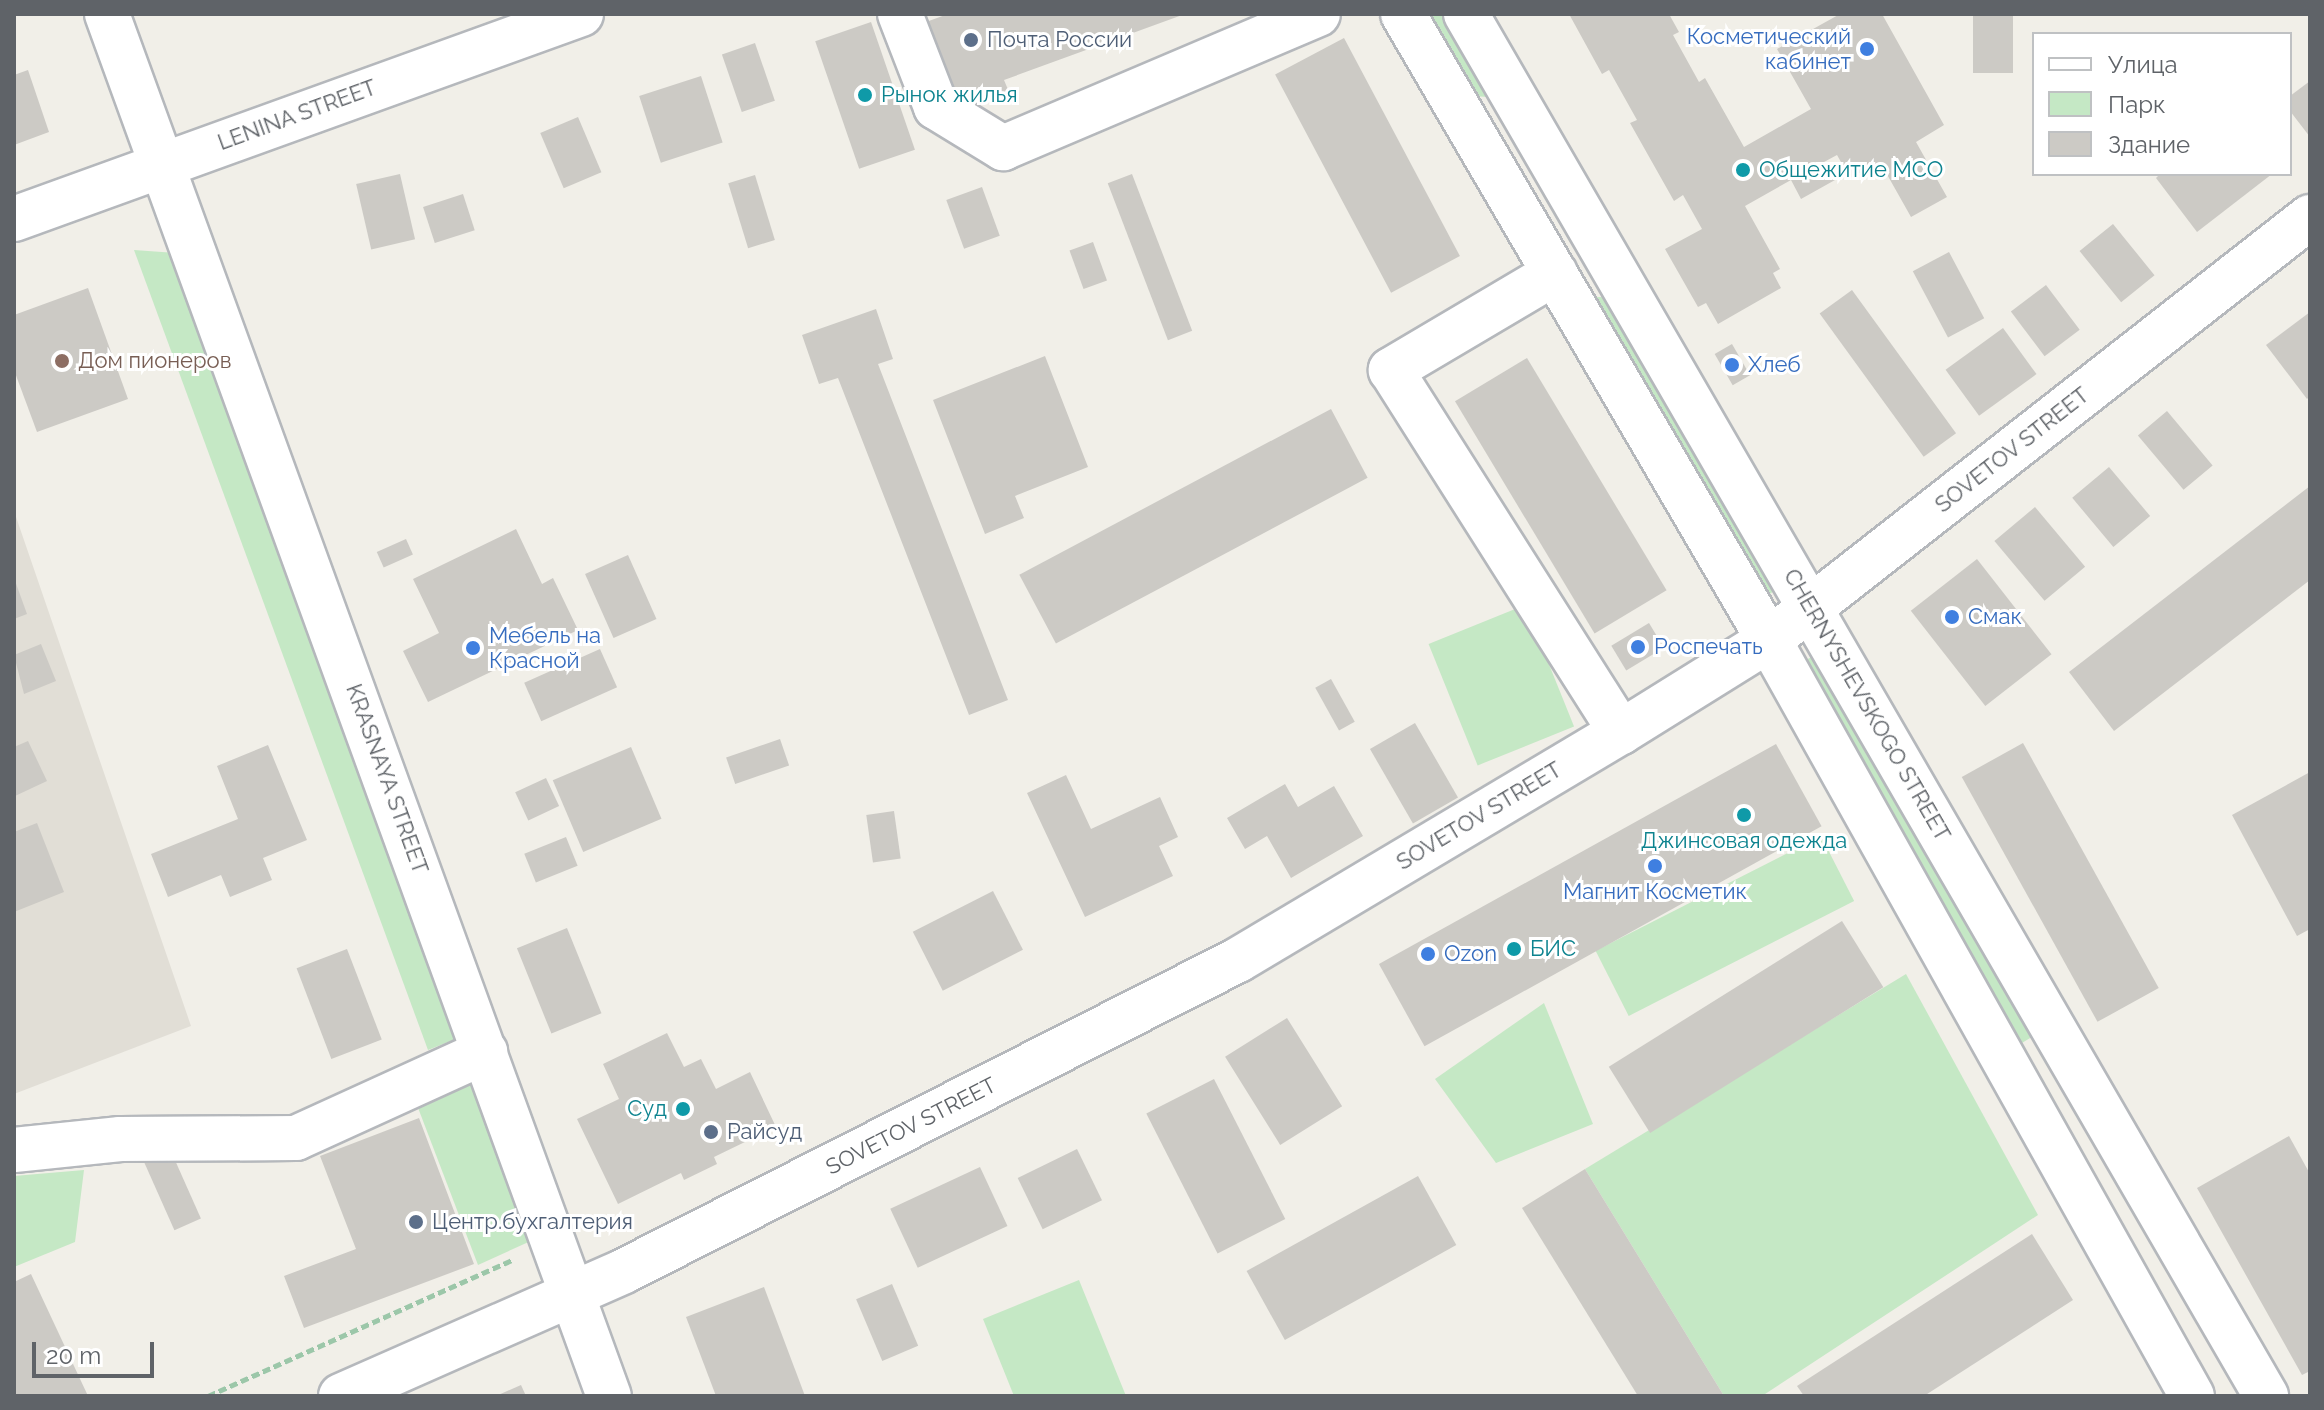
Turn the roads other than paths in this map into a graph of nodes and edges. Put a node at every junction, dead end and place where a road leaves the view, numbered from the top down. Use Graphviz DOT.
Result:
graph roads {
  1 [pos="107,14"];
  2 [pos="581,14"];
  3 [pos="900,14"];
  4 [pos="1318,14"];
  5 [pos="1403,14"];
  6 [pos="1466,14"];
  7 [pos="165,162"];
  8 [pos="2310,217"];
  9 [pos="14,219"];
  10 [pos="1555,273"];
  11 [pos="1811,608"];
  12 [pos="1769,640"];
  13 [pos="1621,732"];
  14 [pos="485,1052"];
  15 [pos="14,1150"];
  16 [pos="572,1294"];
  17 [pos="341,1396"];
  18 [pos="609,1396"];
  19 [pos="2192,1396"];
  20 [pos="2266,1396"];
  1 -- 7 [label="street, KRASNAYA STREET"];
  2 -- 7 [label="street, LENINA STREET"];
  3 -- 4 [label="street"];
  5 -- 10 [label="street"];
  6 -- 11 [label="street, CHERNYSHEVSKOGO STREET"];
  7 -- 9 [label="street, LENINA STREET"];
  7 -- 14 [label="street, KRASNAYA STREET"];
  8 -- 11 [label="street, SOVETOV STREET"];
  10 -- 12 [label="street"];
  10 -- 13 [label="street"];
  11 -- 12 [label="street, SOVETOV STREET"];
  11 -- 20 [label="street, CHERNYSHEVSKOGO STREET"];
  12 -- 13 [label="street, SOVETOV STREET"];
  12 -- 19 [label="street"];
  13 -- 16 [label="street, SOVETOV STREET"];
  14 -- 15 [label="street"];
  14 -- 16 [label="street, KRASNAYA STREET"];
  16 -- 17 [label="street, SOVETOV STREET"];
  16 -- 18 [label="street, KRASNAYA STREET"];
}
